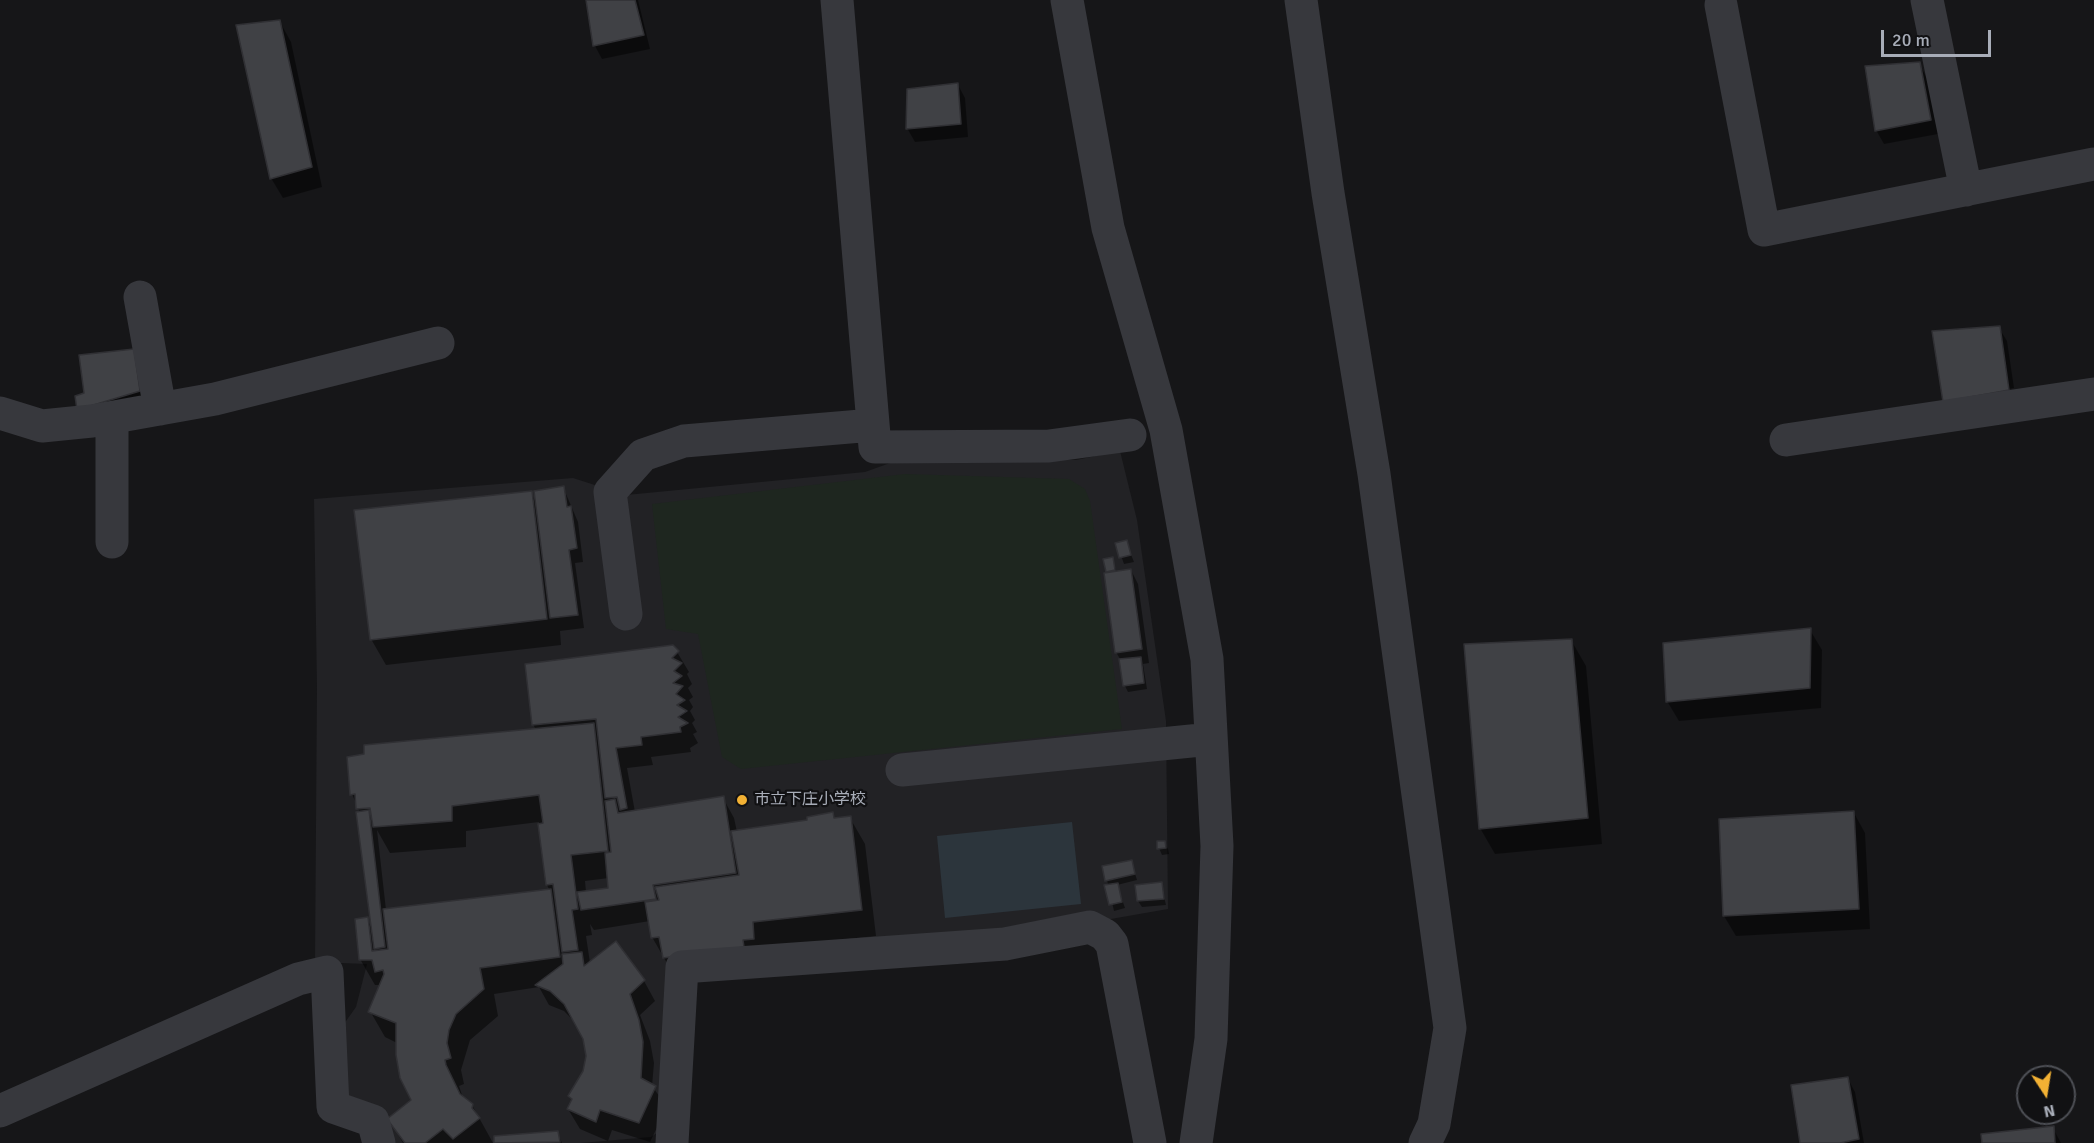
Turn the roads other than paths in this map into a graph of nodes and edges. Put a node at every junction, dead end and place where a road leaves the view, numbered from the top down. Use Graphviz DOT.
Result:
graph roads {
  1 [pos="837,0"];
  2 [pos="1067,0"];
  3 [pos="1301,0"];
  4 [pos="1927,0"];
  5 [pos="1720,5"];
  6 [pos="2094,164"];
  7 [pos="1966,190"];
  8 [pos="140,297"];
  9 [pos="438,343"];
  10 [pos="2094,394"];
  11 [pos="160,409"];
  12 [pos="0,413"];
  13 [pos="112,418"];
  14 [pos="1130,435"];
  15 [pos="874,436"];
  16 [pos="1786,440"];
  17 [pos="112,542"];
  18 [pos="626,614"];
  19 [pos="1211,740"];
  20 [pos="902,770"];
  21 [pos="0,1111"];
  22 [pos="379,1143"];
  23 [pos="672,1143"];
  24 [pos="1150,1143"];
  25 [pos="1196,1143"];
  26 [pos="1425,1143"];
  1 -- 15 [label="street"];
  2 -- 19 [label="street"];
  3 -- 26 [label="street"];
  4 -- 7 [label="street"];
  5 -- 7 [label="street"];
  6 -- 7 [label="street"];
  8 -- 11 [label="street"];
  9 -- 11 [label="street"];
  10 -- 16 [label="street"];
  11 -- 13 [label="street"];
  12 -- 13 [label="street"];
  13 -- 17 [label="street"];
  14 -- 15 [label="street"];
  15 -- 18 [label="street"];
  19 -- 20 [label="street"];
  19 -- 25 [label="street"];
  21 -- 22 [label="street"];
  23 -- 24 [label="street"];
}
